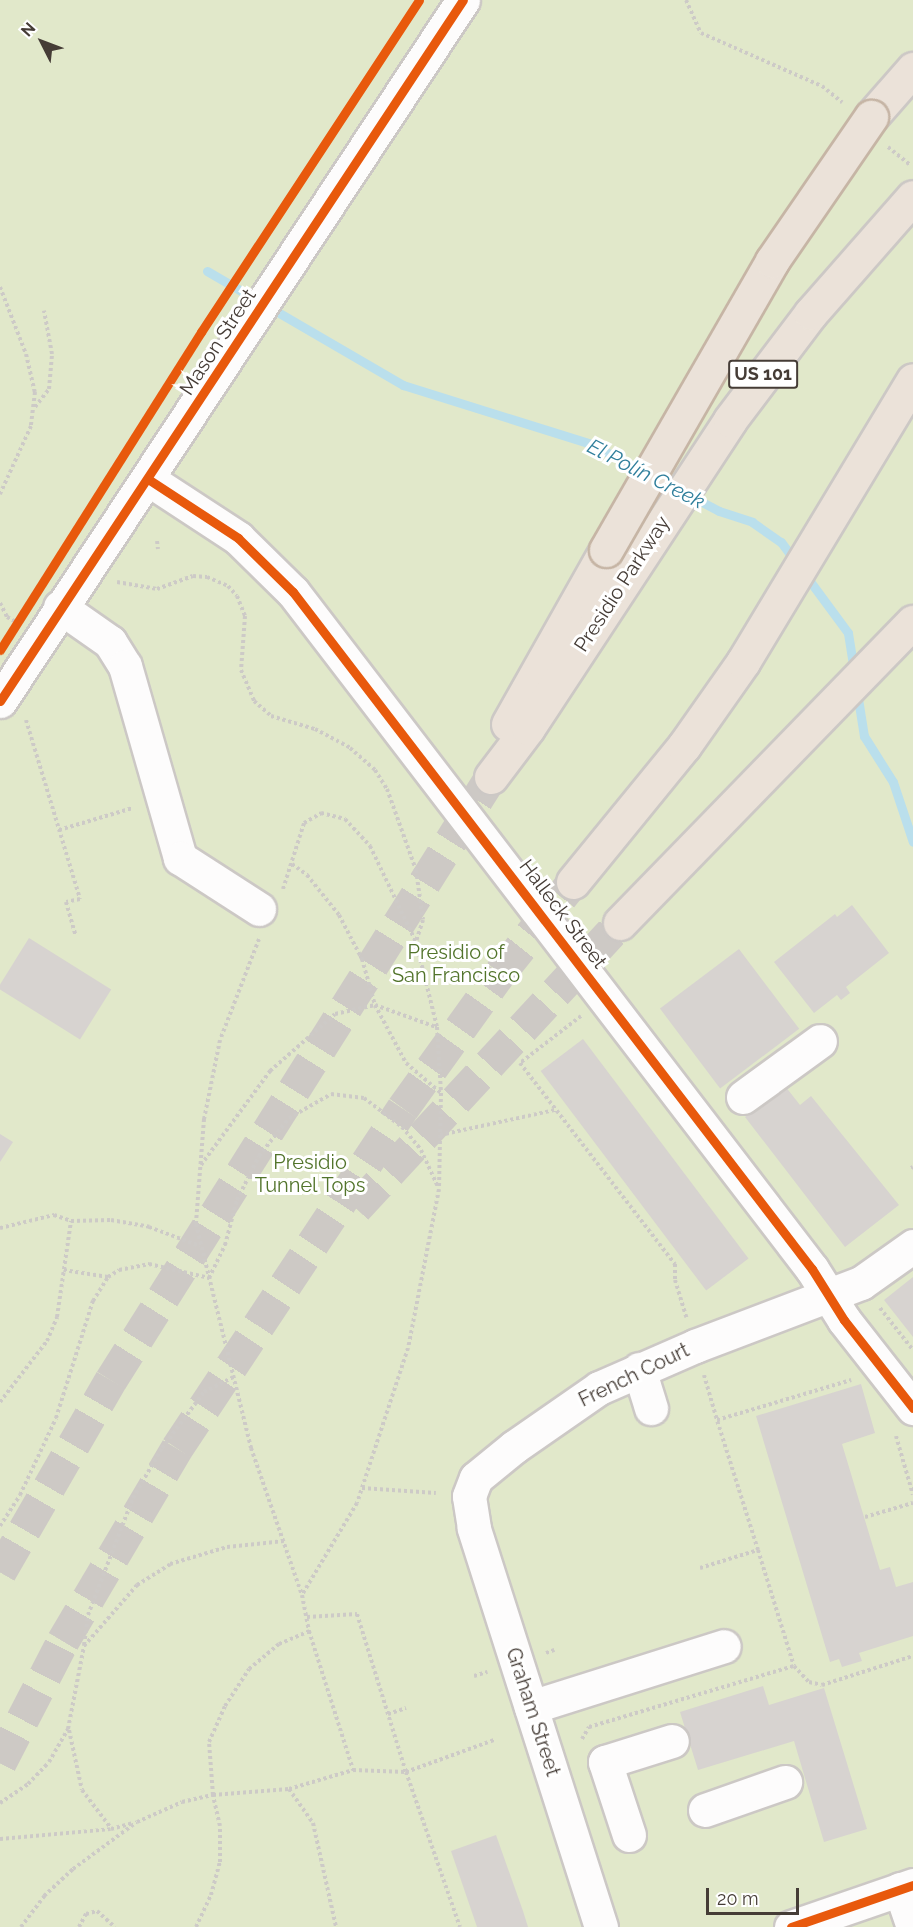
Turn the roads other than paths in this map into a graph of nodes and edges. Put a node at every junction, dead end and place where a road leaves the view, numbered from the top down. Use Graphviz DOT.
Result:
graph roads {
  1 [pos="463,0"];
  2 [pos="913,69"];
  3 [pos="913,197"];
  4 [pos="913,380"];
  5 [pos="148,479"];
  6 [pos="620,558"];
  7 [pos="60,607"];
  8 [pos="913,622"];
  9 [pos="0,701"];
  10 [pos="491,777"];
  11 [pos="573,882"];
  12 [pos="266,914"];
  13 [pos="620,923"];
  14 [pos="820,1041"];
  15 [pos="743,1097"];
  16 [pos="913,1246"];
  17 [pos="827,1296"];
  18 [pos="639,1369"];
  19 [pos="651,1408"];
  20 [pos="903,1416"];
  21 [pos="470,1496"];
  22 [pos="724,1646"];
  23 [pos="531,1707"];
  24 [pos="672,1740"];
  25 [pos="785,1782"];
  26 [pos="705,1810"];
  27 [pos="578,1852"];
  28 [pos="907,1887"];
  29 [pos="601,1927"];
  30 [pos="791,1927"];
  31 [pos="913,1927"];
  1 -- 5 [label="street, Mason Street"];
  2 -- 6 [label="highway, bridge"];
  3 -- 6 [label="highway, Presidio Parkway / US 101"];
  4 -- 11 [label="highway"];
  5 -- 7 [label="street, Mason Street"];
  5 -- 17 [label="street, Halleck Street"];
  6 -- 10 [label="highway"];
  7 -- 9 [label="street, Mason Street"];
  7 -- 12 [label="street"];
  8 -- 13 [label="highway"];
  14 -- 15 [label="street"];
  16 -- 17 [label="street, French Court"];
  17 -- 18 [label="street, French Court"];
  17 -- 20 [label="street, Halleck Street"];
  18 -- 19 [label="street"];
  18 -- 21 [label="street, French Court"];
  21 -- 23 [label="street, Graham Street"];
  22 -- 23 [label="street"];
  23 -- 27 [label="street, Graham Street"];
  24 -- 27 [label="street"];
  25 -- 26 [label="street"];
  27 -- 29 [label="street, Graham Street"];
  28 -- 30 [label="street"];
  28 -- 31 [label="street"];
}
